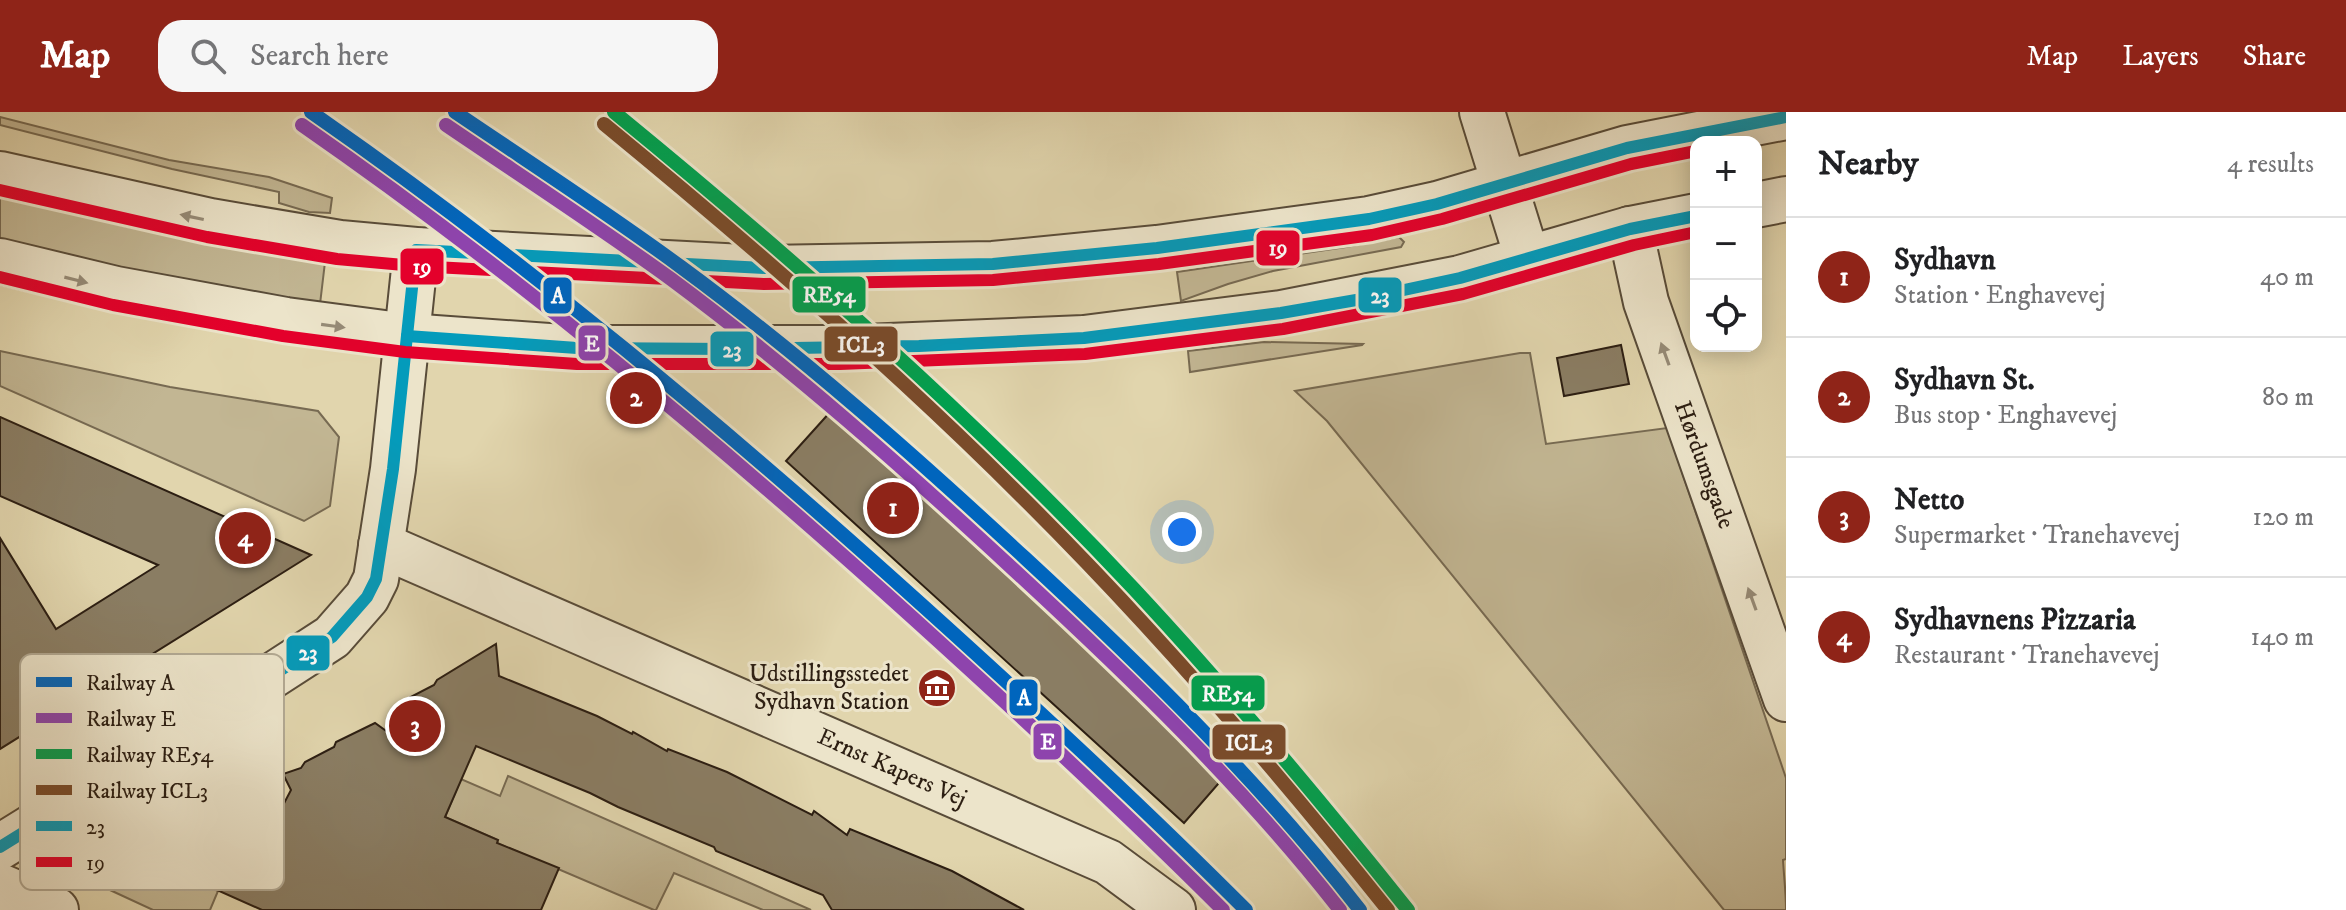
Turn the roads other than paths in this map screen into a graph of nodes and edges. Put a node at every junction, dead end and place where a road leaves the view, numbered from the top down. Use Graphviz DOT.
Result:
graph roads {
  1 [pos="1482,112"];
  2 [pos="1786,117"];
  3 [pos="0,174"];
  4 [pos="1504,184"];
  5 [pos="1786,199"];
  6 [pos="1762,204"];
  7 [pos="1690,217"];
  8 [pos="1630,229"];
  9 [pos="416,250"];
  10 [pos="1527,257"];
  11 [pos="0,261"];
  12 [pos="407,336"];
  13 [pos="381,545"];
  14 [pos="284,668"];
  15 [pos="1786,699"];
  16 [pos="20,835"];
  17 [pos="0,847"];
  18 [pos="0,886"];
  19 [pos="56,910"];
  20 [pos="1173,910"];
  1 -- 4 [label="street"];
  2 -- 4 [label="street"];
  9 -- 3 [label="street, one-way"];
  4 -- 9 [label="street"];
  4 -- 10 [label="street"];
  5 -- 6 [label="street"];
  7 -- 8 [label="street"];
  8 -- 10 [label="street"];
  15 -- 8 [label="street, Hørdumsgade, one-way"];
  9 -- 12 [label="street"];
  10 -- 12 [label="street"];
  11 -- 12 [label="street, one-way"];
  12 -- 13 [label="street"];
  13 -- 14 [label="street"];
  13 -- 20 [label="street, Ernst Kapers Vej"];
  16 -- 17 [label="street"];
  18 -- 19 [label="street"];
}
